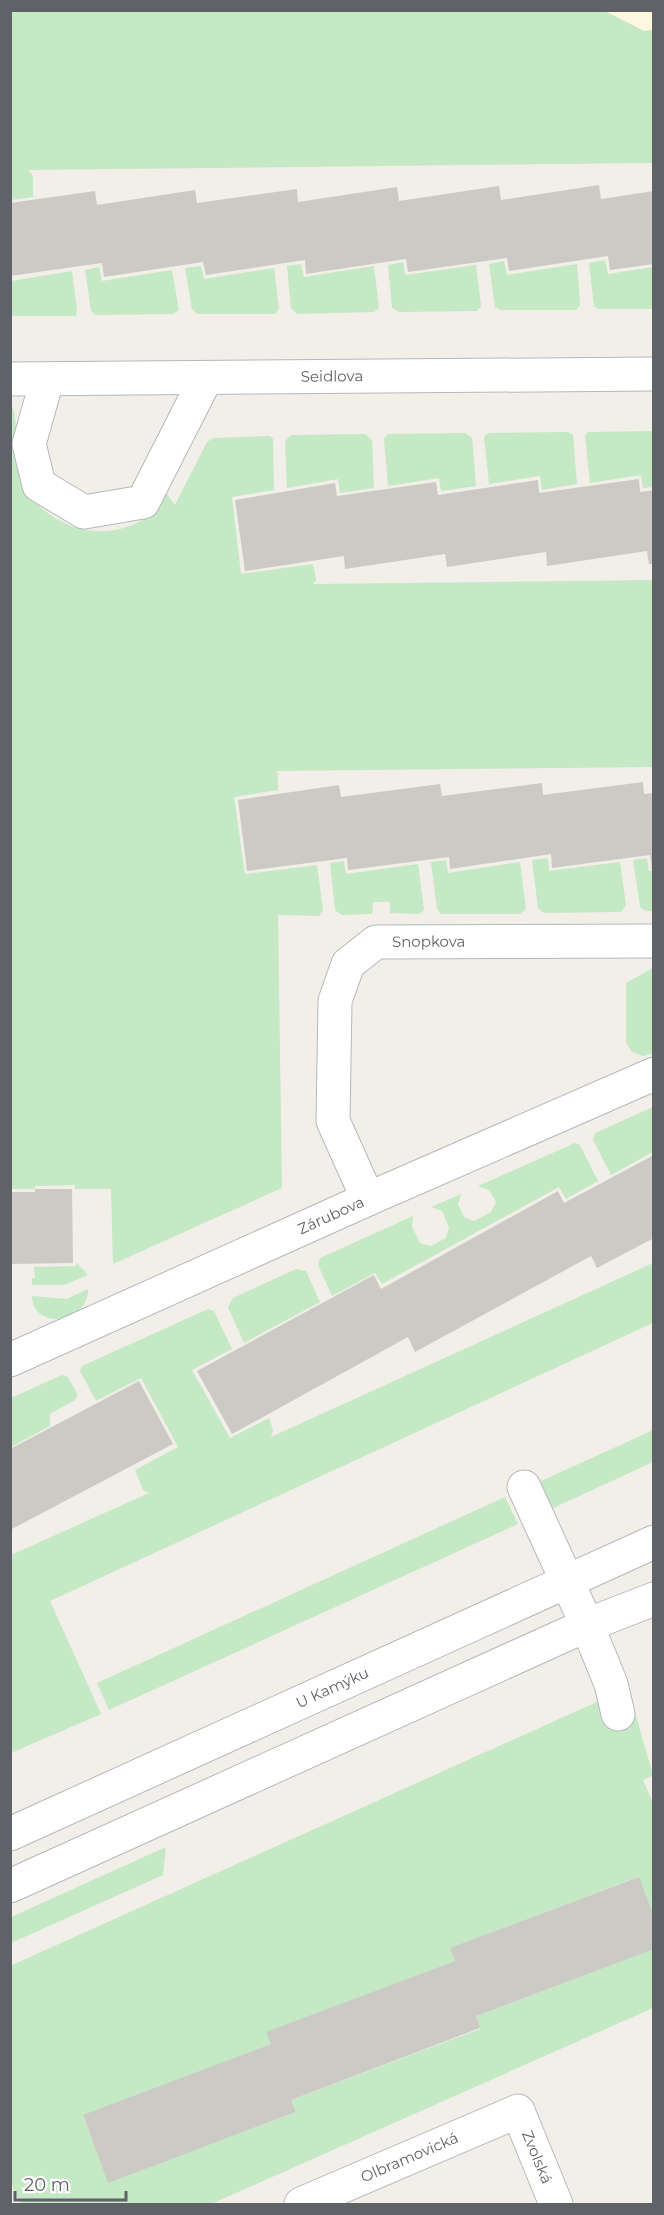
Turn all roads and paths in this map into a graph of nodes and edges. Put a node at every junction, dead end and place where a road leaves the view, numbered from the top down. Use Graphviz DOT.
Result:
graph roads {
  1 [pos="654,374"];
  2 [pos="206,378"];
  3 [pos="10,379"];
  4 [pos="47,380"];
  5 [pos="654,941"];
  6 [pos="654,1074"];
  7 [pos="368,1199"];
  8 [pos="10,1360"];
  9 [pos="524,1487"];
  10 [pos="654,1542"];
  11 [pos="567,1583"];
  12 [pos="654,1599"];
  13 [pos="587,1625"];
  14 [pos="618,1714"];
  15 [pos="10,1834"];
  16 [pos="10,1886"];
  17 [pos="518,2111"];
  18 [pos="301,2205"];
  19 [pos="556,2205"];
  1 -- 2 [label="street, Seidlova"];
  2 -- 4 [label="street, Seidlova"];
  2 -- 4 [label="street"];
  3 -- 4 [label="street, Seidlova"];
  5 -- 7 [label="street, Snopkova"];
  6 -- 7 [label="street, Zárubova"];
  7 -- 8 [label="street, Zárubova"];
  9 -- 11 [label="street"];
  10 -- 11 [label="street, U Kamýku"];
  11 -- 13 [label="street"];
  11 -- 15 [label="street, U Kamýku"];
  12 -- 13 [label="street"];
  13 -- 14 [label="street"];
  13 -- 16 [label="street"];
  17 -- 18 [label="street, Olbramovická"];
  17 -- 19 [label="street, Zvolská"];
}
